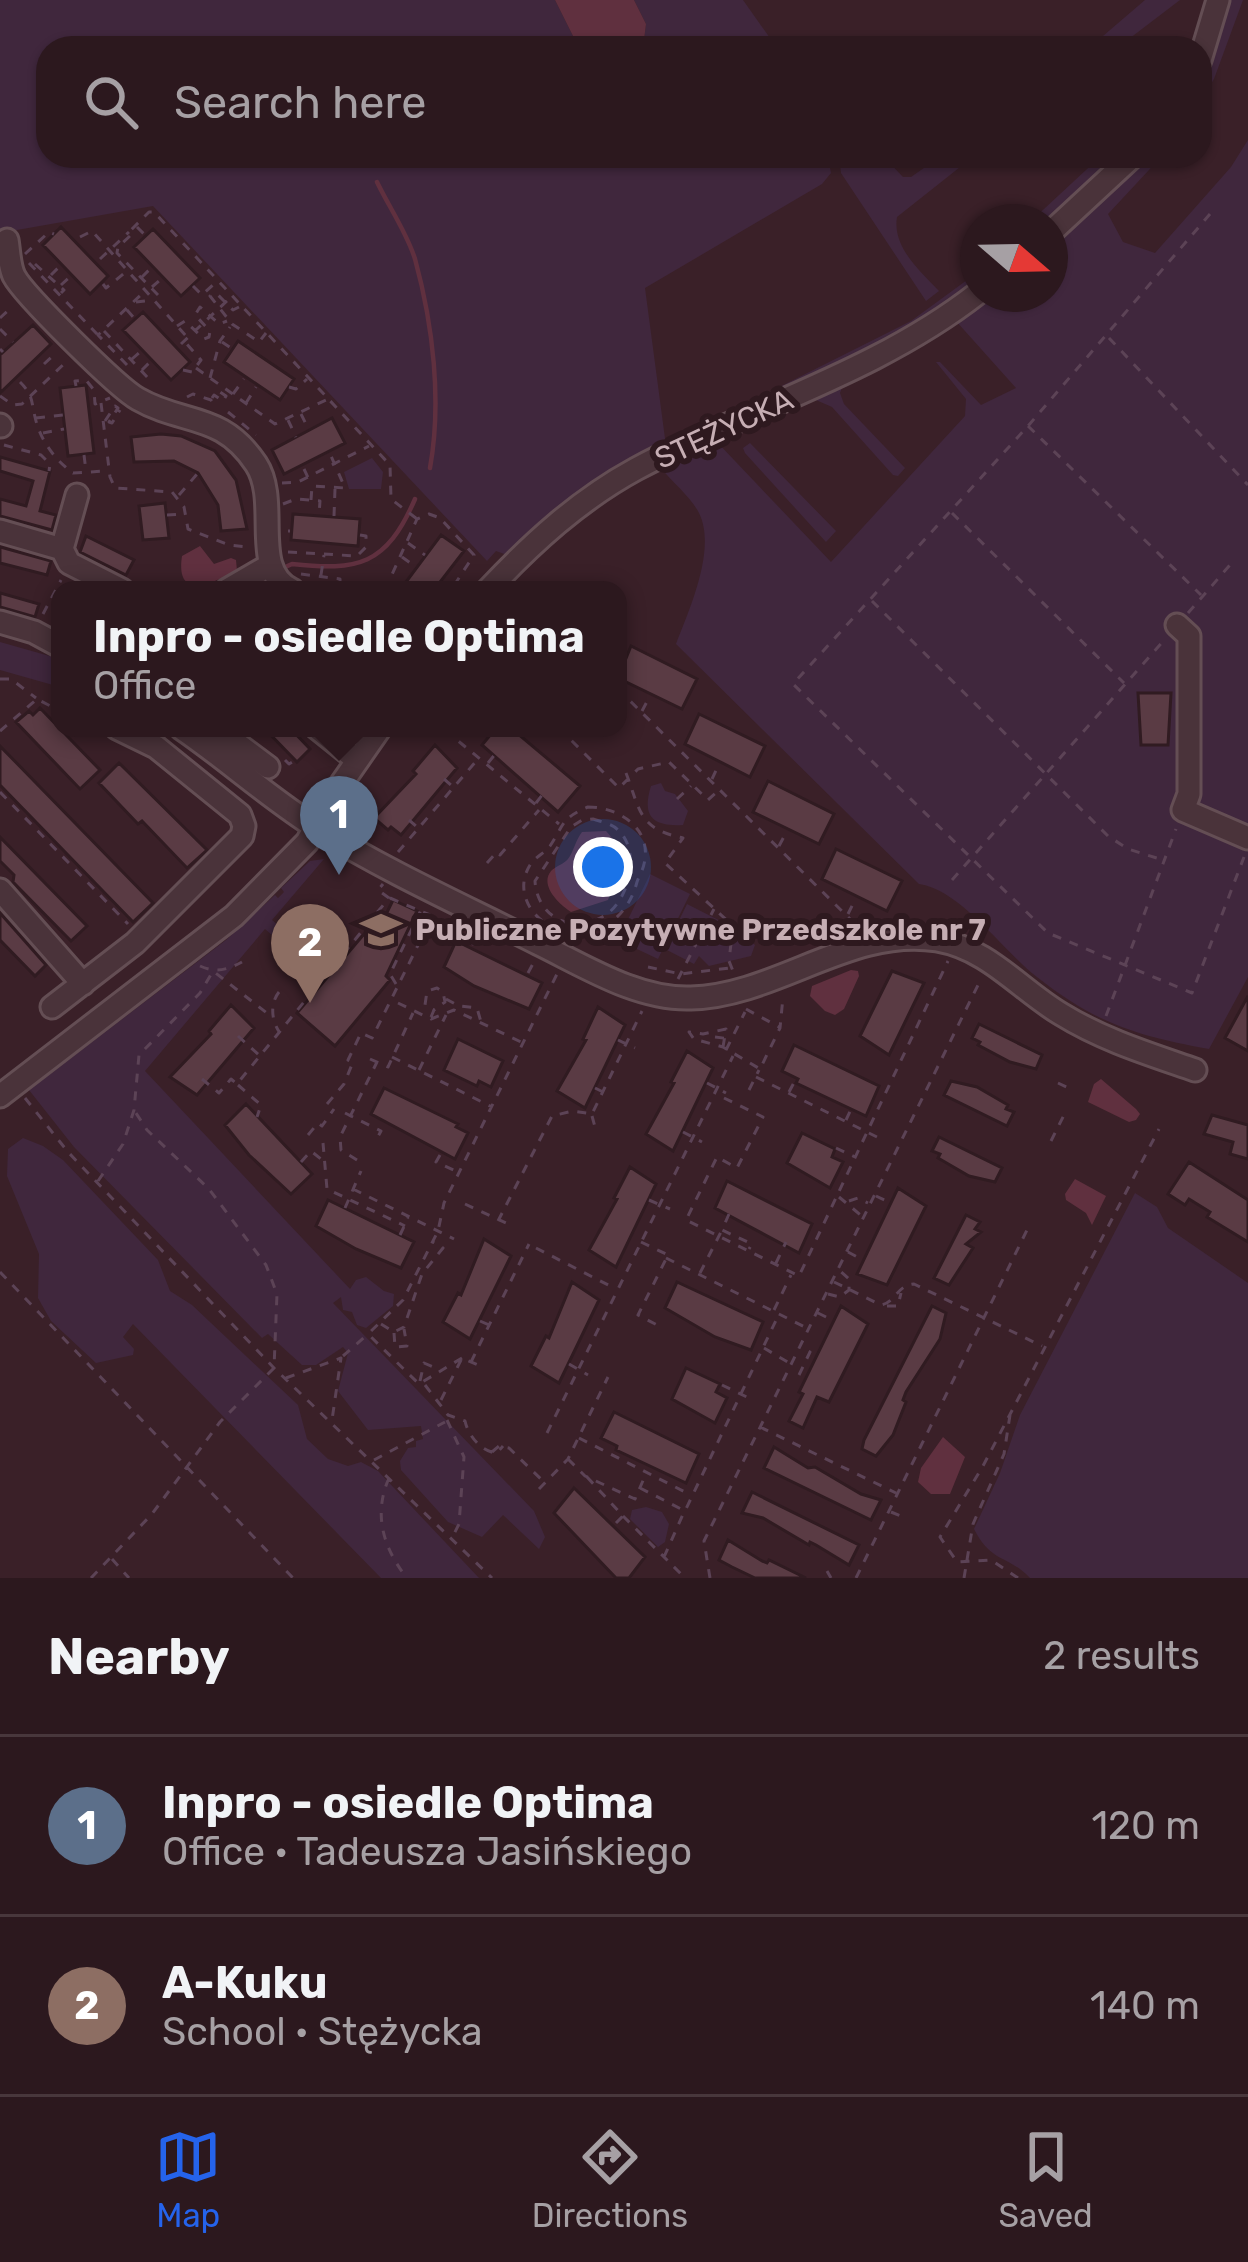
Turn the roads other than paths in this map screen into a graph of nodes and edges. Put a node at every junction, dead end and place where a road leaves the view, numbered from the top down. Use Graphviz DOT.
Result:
graph roads {
  1 [pos="1219,0"];
  2 [pos="1208,36"];
  3 [pos="1120,168"];
  4 [pos="1068,216"];
  5 [pos="13,246"];
  6 [pos="960,304"];
  7 [pos="77,495"];
  8 [pos="0,530"];
  9 [pos="66,556"];
  10 [pos="270,562"];
  11 [pos="107,581"];
  12 [pos="241,581"];
  13 [pos="279,581"];
  14 [pos="497,581"];
  15 [pos="0,622"];
  16 [pos="1177,625"];
  17 [pos="51,641"];
  18 [pos="135,737"];
  19 [pos="193,737"];
  20 [pos="228,737"];
  21 [pos="328,737"];
  22 [pos="374,737"];
  23 [pos="357,760"];
  24 [pos="229,763"];
  25 [pos="268,767"];
  26 [pos="206,788"];
  27 [pos="316,828"];
  28 [pos="1248,838"];
  29 [pos="0,890"];
  30 [pos="83,984"];
  31 [pos="52,1007"];
  32 [pos="1195,1070"];
  33 [pos="8,1090"];
  1 -- 2 [label="street"];
  3 -- 4 [label="street"];
  5 -- 10 [label="street"];
  6 -- 14 [label="street, STĘŻYCKA"];
  7 -- 9 [label="street"];
  8 -- 9 [label="street"];
  9 -- 11 [label="street"];
  10 -- 12 [label="street"];
  10 -- 13 [label="street"];
  15 -- 17 [label="street"];
  16 -- 28 [label="street"];
  18 -- 26 [label="street"];
  19 -- 24 [label="street"];
  20 -- 25 [label="street"];
  21 -- 23 [label="street"];
  22 -- 23 [label="street"];
  23 -- 27 [label="street"];
  24 -- 26 [label="street"];
  24 -- 27 [label="street"];
  26 -- 30 [label="street"];
  27 -- 32 [label="street"];
  27 -- 33 [label="street"];
  29 -- 30 [label="street"];
  30 -- 31 [label="street"];
}
